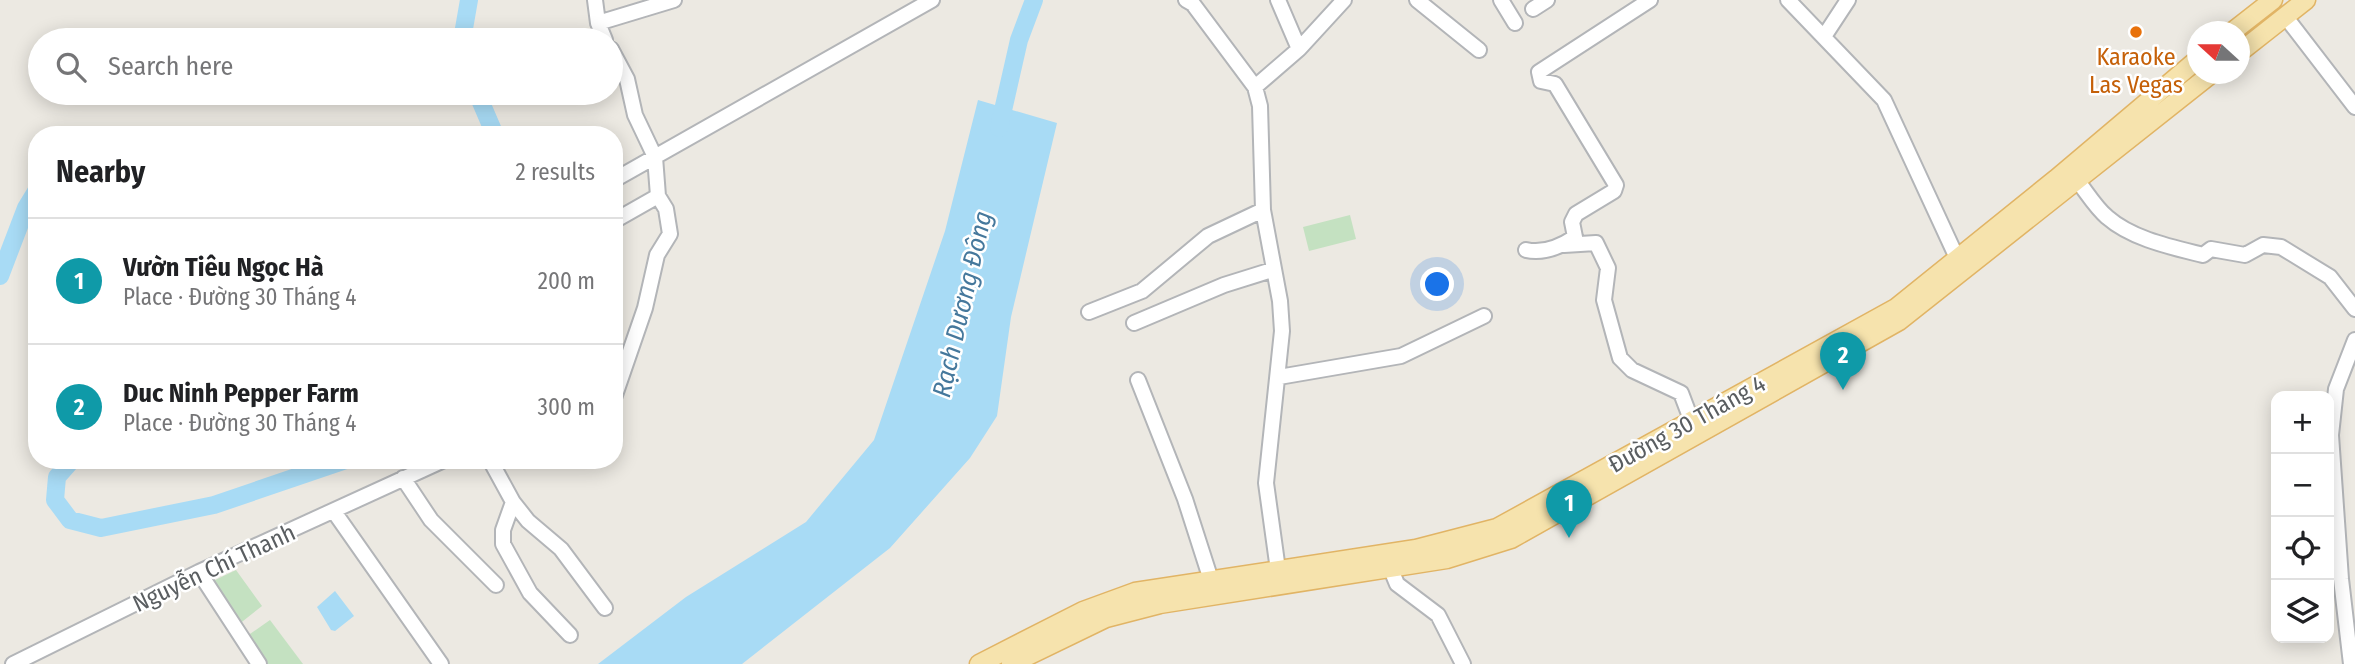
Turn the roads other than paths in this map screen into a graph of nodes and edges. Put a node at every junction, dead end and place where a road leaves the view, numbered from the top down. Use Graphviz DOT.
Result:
graph roads {
  1 [pos="595,0"];
  2 [pos="674,0"];
  3 [pos="932,0"];
  4 [pos="1186,0"];
  5 [pos="1278,0"];
  6 [pos="1343,0"];
  7 [pos="1417,0"];
  8 [pos="1501,0"];
  9 [pos="1547,0"];
  10 [pos="1650,0"];
  11 [pos="1788,0"];
  12 [pos="1848,0"];
  13 [pos="2273,0"];
  14 [pos="2306,0"];
  15 [pos="1533,9"];
  16 [pos="2285,16"];
  17 [pos="2246,21"];
  18 [pos="598,23"];
  19 [pos="1515,23"];
  20 [pos="600,28"];
  21 [pos="1825,35"];
  22 [pos="2250,43"];
  23 [pos="1299,48"];
  24 [pos="1479,50"];
  25 [pos="2187,68"];
  26 [pos="623,73"];
  27 [pos="2198,84"];
  28 [pos="1255,87"];
  29 [pos="2355,107"];
  30 [pos="654,157"];
  31 [pos="623,175"];
  32 [pos="2076,179"];
  33 [pos="658,196"];
  34 [pos="1263,210"];
  35 [pos="623,216"];
  36 [pos="1563,245"];
  37 [pos="1526,250"];
  38 [pos="1961,264"];
  39 [pos="1272,270"];
  40 [pos="2353,301"];
  41 [pos="1089,312"];
  42 [pos="1484,316"];
  43 [pos="1134,324"];
  44 [pos="2355,340"];
  45 [pos="623,372"];
  46 [pos="1279,377"];
  47 [pos="1138,380"];
  48 [pos="1692,422"];
  49 [pos="1654,451"];
  50 [pos="422,469"];
  51 [pos="495,469"];
  52 [pos="408,475"];
  53 [pos="513,502"];
  54 [pos="335,513"];
  55 [pos="1541,515"];
  56 [pos="1390,567"];
  57 [pos="200,572"];
  58 [pos="1279,576"];
  59 [pos="1211,580"];
  60 [pos="496,585"];
  61 [pos="606,608"];
  62 [pos="570,635"];
  63 [pos="1033,643"];
  64 [pos="2353,646"];
  65 [pos="13,664"];
  66 [pos="259,664"];
  67 [pos="442,664"];
  68 [pos="979,664"];
  69 [pos="1011,664"];
  70 [pos="1463,664"];
  71 [pos="2351,664"];
  1 -- 18 [label="street"];
  2 -- 18 [label="street"];
  3 -- 30 [label="street"];
  4 -- 28 [label="street"];
  5 -- 23 [label="street"];
  6 -- 23 [label="street"];
  7 -- 24 [label="street"];
  8 -- 19 [label="street"];
  9 -- 15 [label="street"];
  10 -- 36 [label="street"];
  11 -- 21 [label="street"];
  12 -- 21 [label="street"];
  13 -- 17 [label="main road"];
  14 -- 16 [label="main road"];
  16 -- 22 [label="main road"];
  16 -- 29 [label="street"];
  18 -- 20 [label="street"];
  21 -- 38 [label="street"];
  23 -- 28 [label="street"];
  25 -- 38 [label="main road, Đường 30 Tháng 4"];
  26 -- 30 [label="street"];
  27 -- 32 [label="main road, Đường 30 Tháng 4"];
  28 -- 34 [label="street"];
  30 -- 31 [label="street"];
  30 -- 33 [label="street"];
  32 -- 38 [label="main road, Đường 30 Tháng 4"];
  32 -- 40 [label="street"];
  33 -- 35 [label="street"];
  33 -- 45 [label="street"];
  34 -- 39 [label="street"];
  34 -- 41 [label="street"];
  36 -- 37 [label="street"];
  36 -- 48 [label="street"];
  38 -- 48 [label="main road, Đường 30 Tháng 4"];
  38 -- 49 [label="main road, Đường 30 Tháng 4"];
  39 -- 43 [label="street"];
  39 -- 46 [label="street"];
  42 -- 46 [label="street"];
  44 -- 64 [label="street"];
  46 -- 58 [label="street"];
  47 -- 59 [label="street"];
  48 -- 49 [label="main road, Đường 30 Tháng 4"];
  49 -- 55 [label="main road, Đường 30 Tháng 4"];
  50 -- 52 [label="street, Nguyễn Chí Thanh"];
  51 -- 53 [label="street"];
  52 -- 54 [label="street, Nguyễn Chí Thanh"];
  52 -- 60 [label="street"];
  53 -- 61 [label="street"];
  53 -- 62 [label="street"];
  54 -- 57 [label="street, Nguyễn Chí Thanh"];
  54 -- 67 [label="street"];
  55 -- 56 [label="main road, Đường 30 Tháng 4"];
  55 -- 58 [label="main road, Đường 30 Tháng 4"];
  56 -- 58 [label="main road, Đường 30 Tháng 4"];
  56 -- 70 [label="street"];
  57 -- 65 [label="street, Nguyễn Chí Thanh"];
  57 -- 66 [label="street"];
  58 -- 59 [label="main road, Đường 30 Tháng 4"];
  58 -- 63 [label="main road, Đường 30 Tháng 4"];
  59 -- 63 [label="main road, Đường 30 Tháng 4"];
  63 -- 68 [label="main road, Đường 30 Tháng 4"];
  63 -- 69 [label="main road, Đường 30 Tháng 4"];
  64 -- 71 [label="street"];
}
